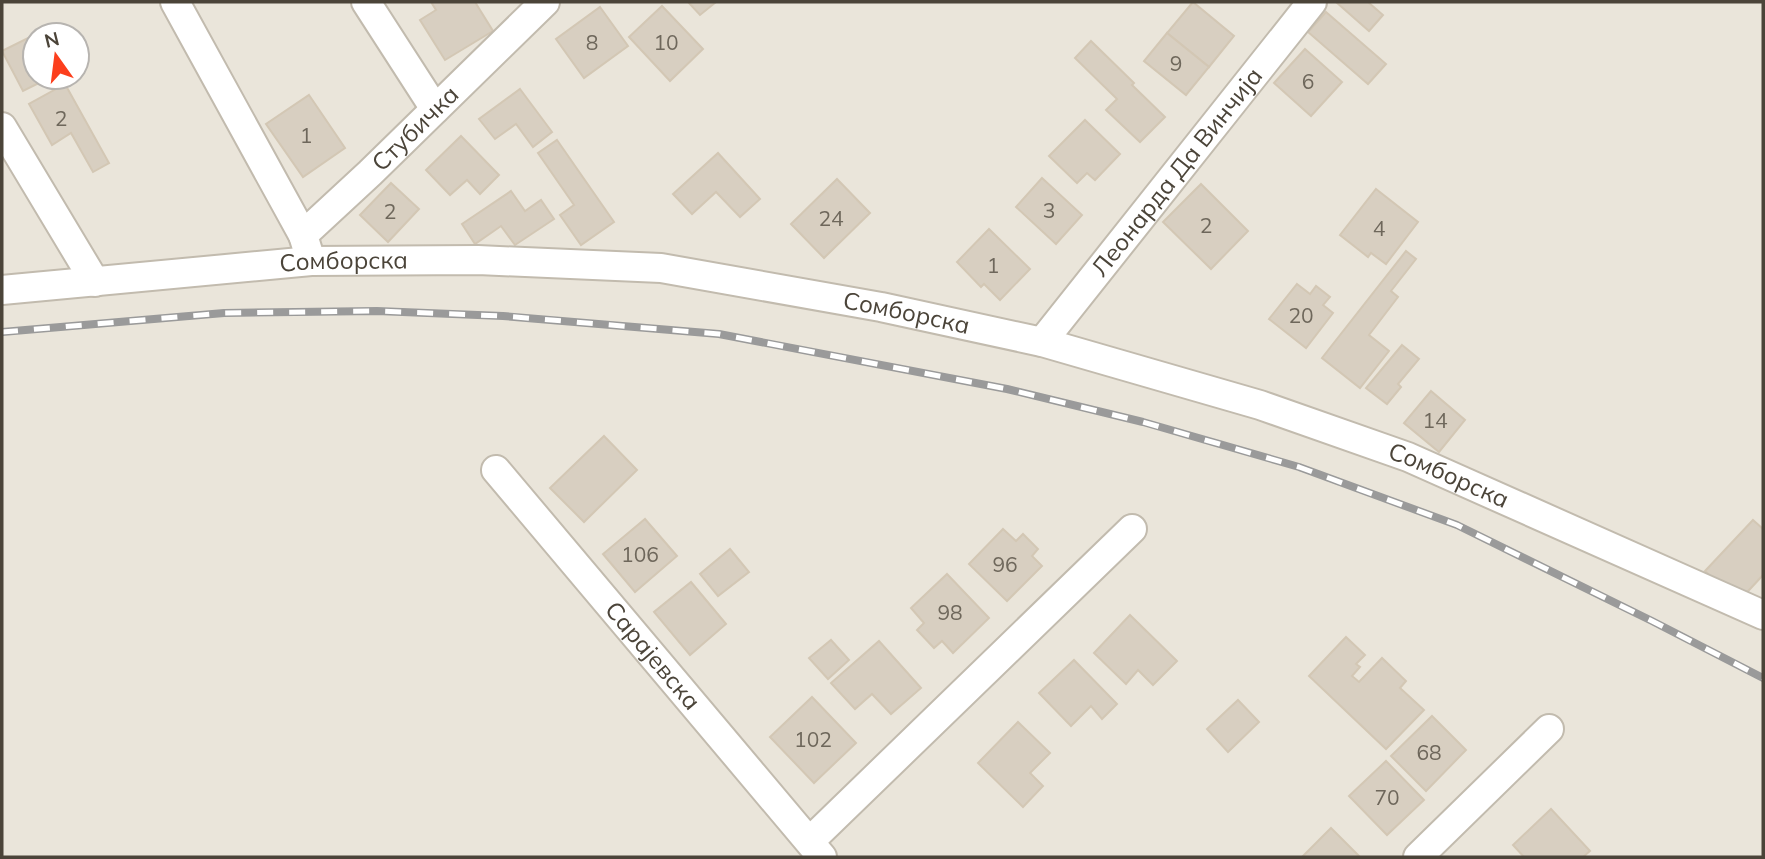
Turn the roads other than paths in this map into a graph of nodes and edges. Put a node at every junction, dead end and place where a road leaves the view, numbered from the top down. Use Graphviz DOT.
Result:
graph roads {
  1 [pos="176,2"];
  2 [pos="366,2"];
  3 [pos="545,2"];
  4 [pos="1312,2"];
  5 [pos="435,109"];
  6 [pos="2,127"];
  7 [pos="307,248"];
  8 [pos="95,282"];
  9 [pos="2,290"];
  10 [pos="1042,342"];
  11 [pos="496,470"];
  12 [pos="1132,528"];
  13 [pos="1763,615"];
  14 [pos="1549,729"];
  15 [pos="816,849"];
  16 [pos="1418,857"];
  1 -- 7 [label="street"];
  2 -- 5 [label="street"];
  3 -- 5 [label="street, Стубичка"];
  4 -- 10 [label="street, Леонарда Да Винчија"];
  5 -- 7 [label="street, Стубичка"];
  6 -- 8 [label="street"];
  7 -- 8 [label="street, Сомборска"];
  7 -- 10 [label="street, Сомборска"];
  8 -- 9 [label="street, Сомборска"];
  10 -- 13 [label="street, Сомборска"];
  11 -- 15 [label="street, Сарајевска"];
  12 -- 15 [label="street, Сарајевска"];
  14 -- 16 [label="street"];
}
